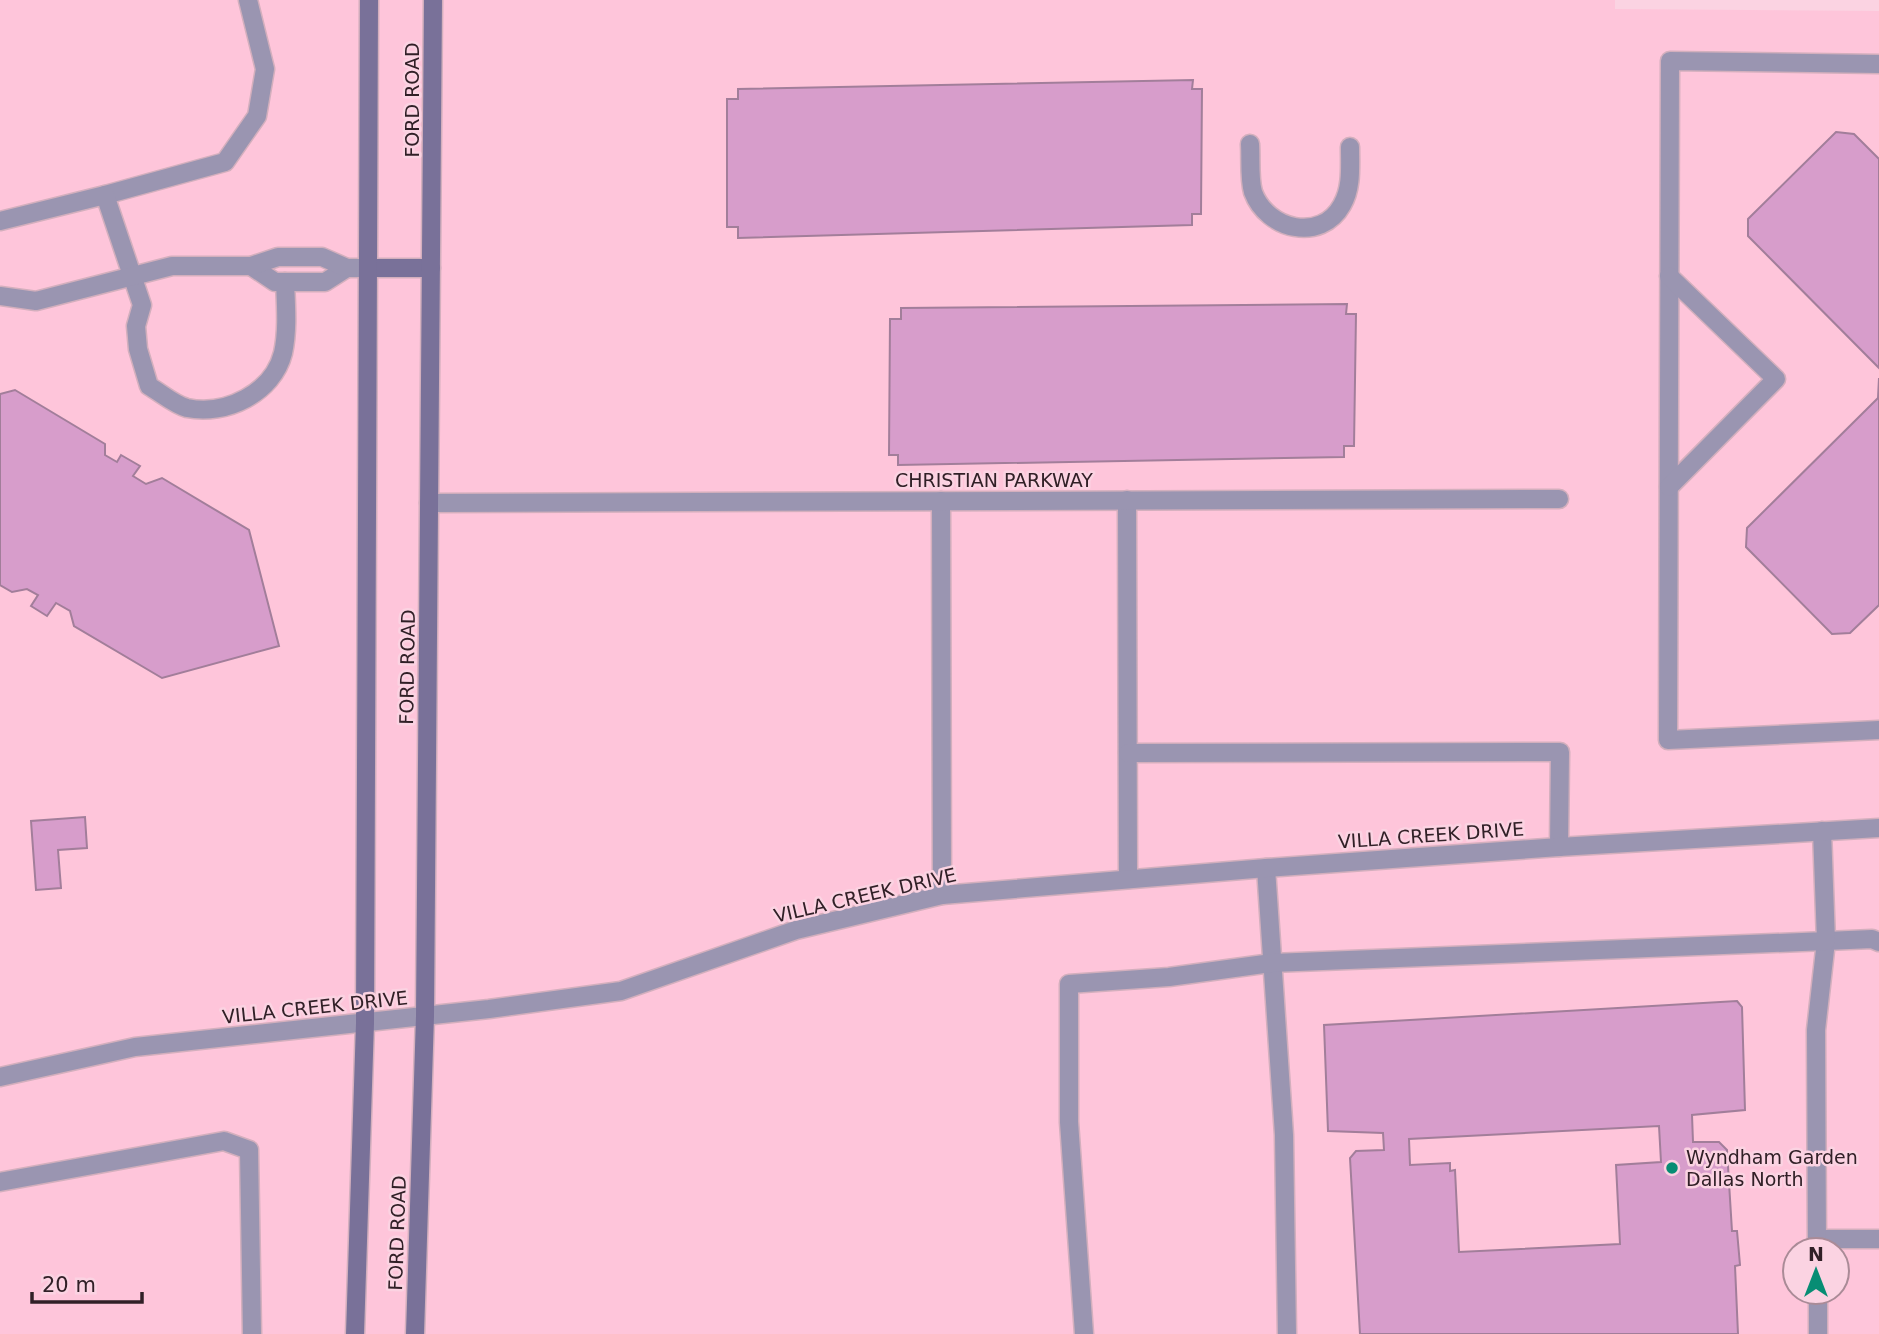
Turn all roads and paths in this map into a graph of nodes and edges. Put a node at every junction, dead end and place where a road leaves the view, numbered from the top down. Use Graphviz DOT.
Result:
graph roads {
  1 [pos="248,0"];
  2 [pos="369,0"];
  3 [pos="433,0"];
  4 [pos="1879,64"];
  5 [pos="1250,144"];
  6 [pos="1350,148"];
  7 [pos="105,195"];
  8 [pos="0,221"];
  9 [pos="251,267"];
  10 [pos="348,268"];
  11 [pos="368,268"];
  12 [pos="431,268"];
  13 [pos="132,276"];
  14 [pos="1670,276"];
  15 [pos="285,282"];
  16 [pos="0,296"];
  17 [pos="1669,487"];
  18 [pos="1559,499"];
  19 [pos="1127,500"];
  20 [pos="942,501"];
  21 [pos="429,503"];
  22 [pos="1879,730"];
  23 [pos="1128,753"];
  24 [pos="1879,828"];
  25 [pos="1822,831"];
  26 [pos="1559,847"];
  27 [pos="1266,868"];
  28 [pos="1128,879"];
  29 [pos="942,895"];
  30 [pos="1826,941"];
  31 [pos="1879,942"];
  32 [pos="1272,963"];
  33 [pos="425,1016"];
  34 [pos="365,1023"];
  35 [pos="0,1077"];
  36 [pos="0,1182"];
  37 [pos="1817,1236"];
  38 [pos="1879,1239"];
  39 [pos="1851,1242"];
  40 [pos="1818,1306"];
  41 [pos="252,1334"];
  42 [pos="355,1334"];
  43 [pos="415,1334"];
  44 [pos="1084,1334"];
  45 [pos="1287,1334"];
  46 [pos="1818,1334"];
  1 -- 7 [label="street"];
  2 -- 11 [label="street, FORD ROAD"];
  3 -- 12 [label="street, FORD ROAD"];
  4 -- 14 [label="street"];
  5 -- 6 [label="street"];
  7 -- 8 [label="street"];
  7 -- 13 [label="street"];
  9 -- 10 [label="street"];
  9 -- 13 [label="street"];
  9 -- 15 [label="street"];
  10 -- 11 [label="street"];
  10 -- 15 [label="street"];
  11 -- 12 [label="street"];
  11 -- 34 [label="street, FORD ROAD"];
  12 -- 21 [label="street, FORD ROAD"];
  13 -- 15 [label="street"];
  13 -- 16 [label="street"];
  14 -- 17 [label="street"];
  14 -- 17 [label="street"];
  17 -- 22 [label="street"];
  18 -- 19 [label="street, CHRISTIAN PARKWAY"];
  19 -- 20 [label="street, CHRISTIAN PARKWAY"];
  19 -- 23 [label="street"];
  20 -- 21 [label="street, CHRISTIAN PARKWAY"];
  20 -- 29 [label="street"];
  21 -- 33 [label="street, FORD ROAD"];
  23 -- 26 [label="street"];
  23 -- 28 [label="street"];
  24 -- 25 [label="street, VILLA CREEK DRIVE"];
  25 -- 26 [label="street, VILLA CREEK DRIVE"];
  25 -- 30 [label="street"];
  26 -- 27 [label="street, VILLA CREEK DRIVE"];
  27 -- 28 [label="street, VILLA CREEK DRIVE"];
  27 -- 32 [label="street"];
  28 -- 29 [label="street, VILLA CREEK DRIVE"];
  29 -- 33 [label="street, VILLA CREEK DRIVE"];
  30 -- 31 [label="street"];
  30 -- 32 [label="street"];
  30 -- 37 [label="street"];
  32 -- 44 [label="street"];
  32 -- 45 [label="street"];
  33 -- 34 [label="street, VILLA CREEK DRIVE"];
  33 -- 43 [label="street, FORD ROAD"];
  34 -- 35 [label="street, VILLA CREEK DRIVE"];
  34 -- 42 [label="street, FORD ROAD"];
  36 -- 41 [label="street"];
  38 -- 39 [label="street"];
  40 -- 46 [label="street"];
}
